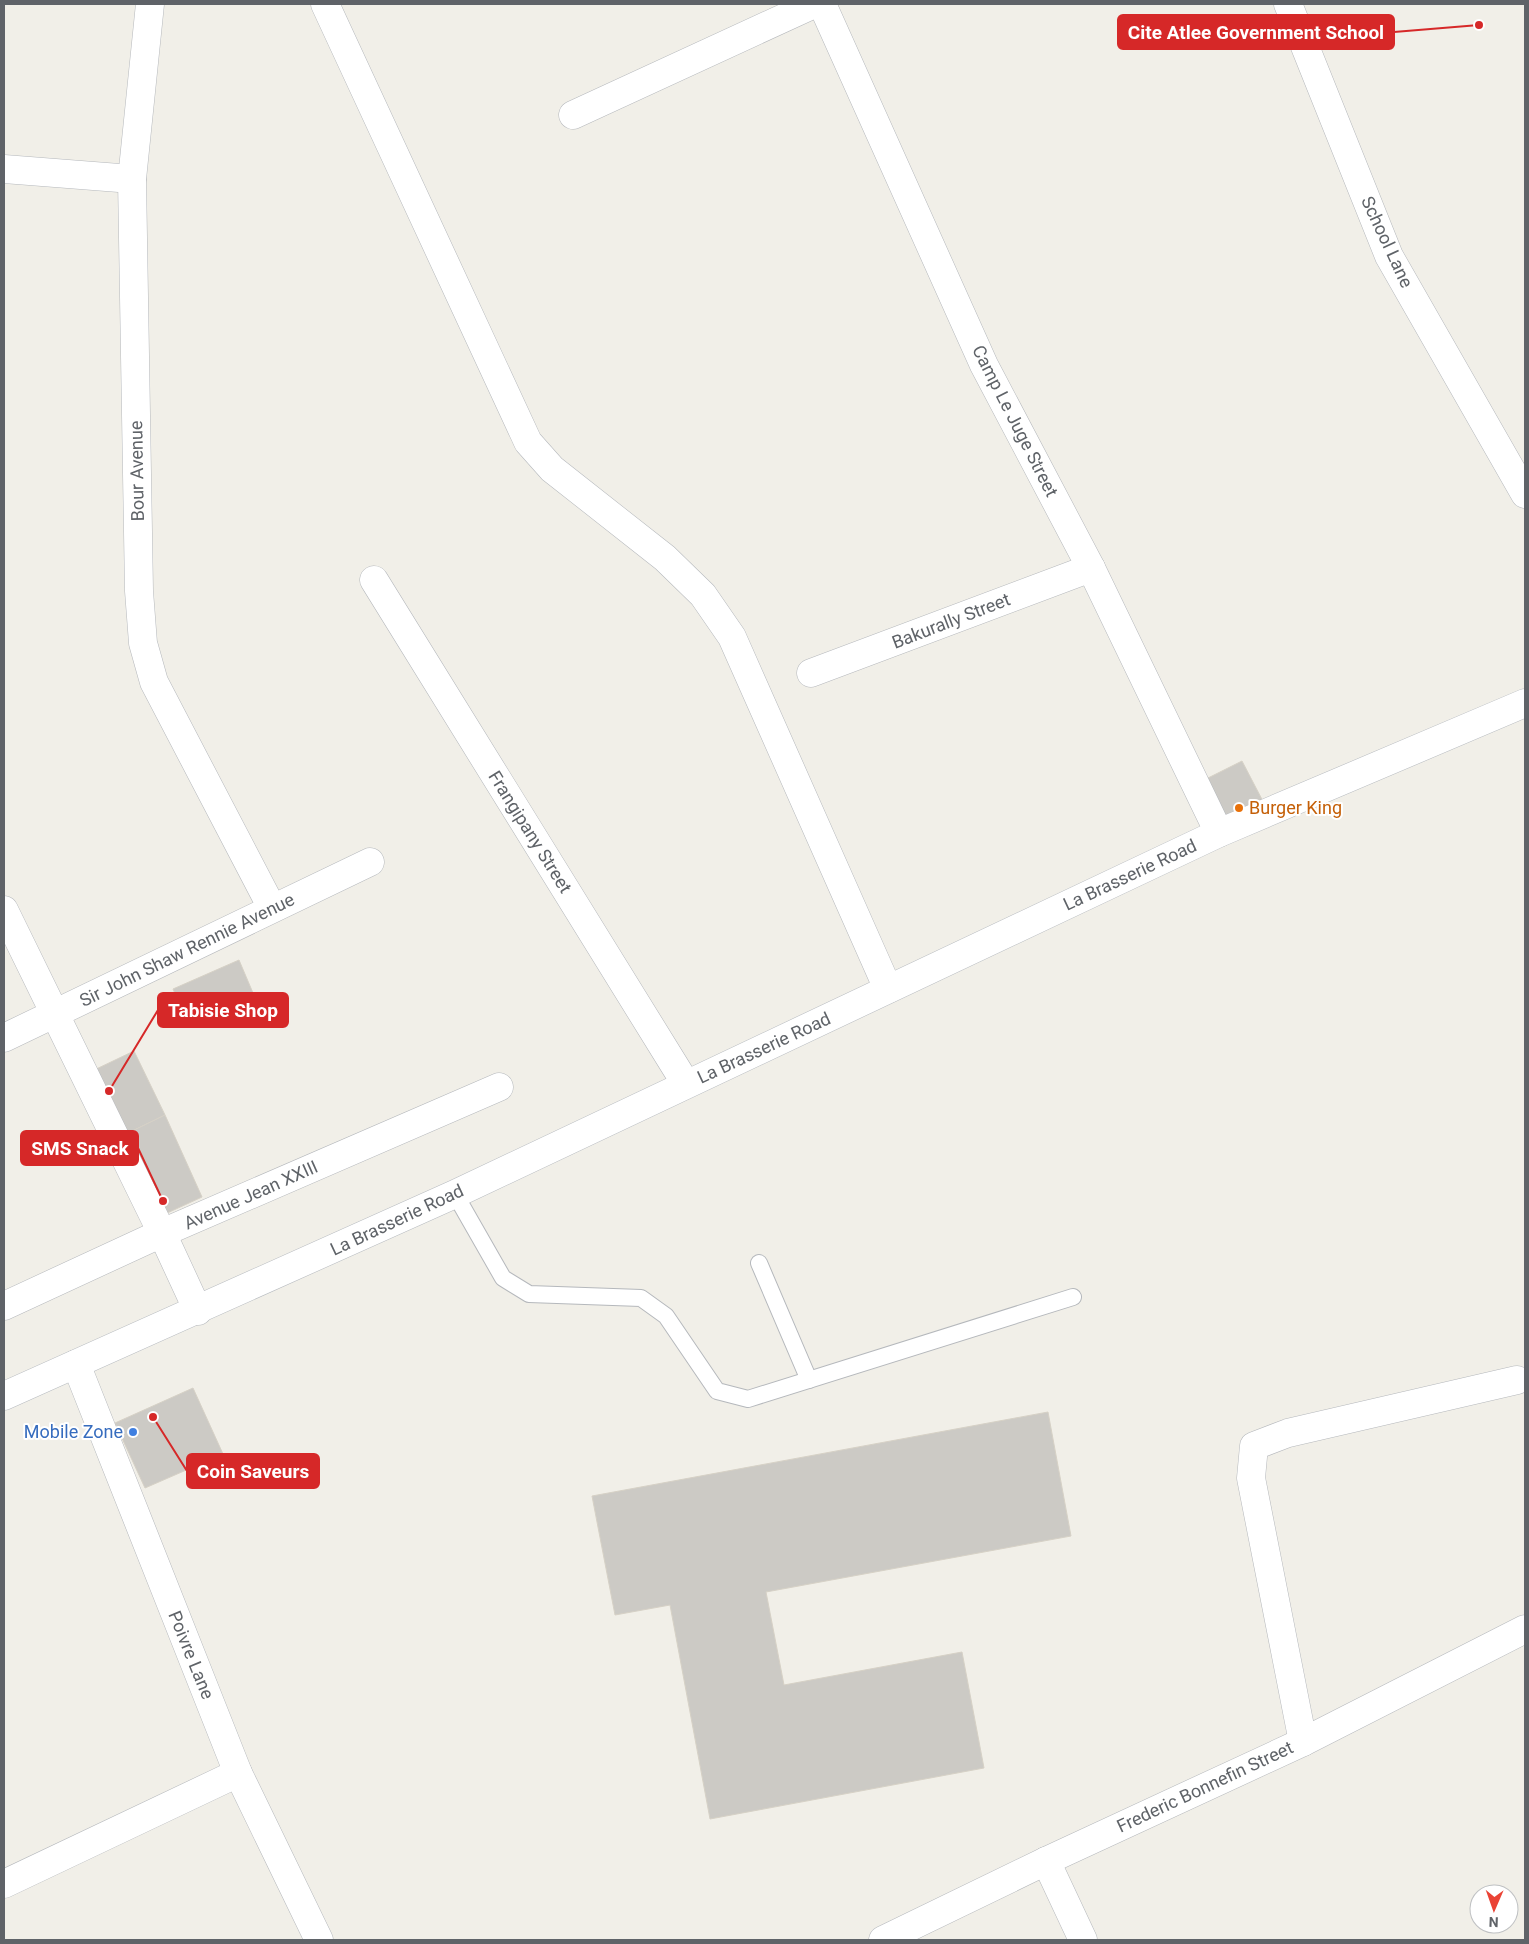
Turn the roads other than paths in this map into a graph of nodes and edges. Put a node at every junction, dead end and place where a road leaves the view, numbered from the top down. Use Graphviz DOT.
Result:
graph roads {
  1 [pos="150,4"];
  2 [pos="326,4"];
  3 [pos="814,4"];
  4 [pos="822,4"];
  5 [pos="1288,4"];
  6 [pos="573,115"];
  7 [pos="4,169"];
  8 [pos="132,179"];
  9 [pos="1525,494"];
  10 [pos="1091,568"];
  11 [pos="374,580"];
  12 [pos="811,673"];
  13 [pos="1525,703"];
  14 [pos="1219,833"];
  15 [pos="370,862"];
  16 [pos="272,908"];
  17 [pos="4,910"];
  18 [pos="888,989"];
  19 [pos="54,1014"];
  20 [pos="4,1038"];
  21 [pos="686,1084"];
  22 [pos="499,1087"];
  23 [pos="455,1194"];
  24 [pos="162,1233"];
  25 [pos="759,1263"];
  26 [pos="1073,1297"];
  27 [pos="4,1306"];
  28 [pos="198,1311"];
  29 [pos="76,1364"];
  30 [pos="810,1380"];
  31 [pos="1516,1380"];
  32 [pos="4,1396"];
  33 [pos="1525,1629"];
  34 [pos="1303,1742"];
  35 [pos="238,1773"];
  36 [pos="1046,1861"];
  37 [pos="4,1884"];
  38 [pos="319,1940"];
  39 [pos="883,1940"];
  40 [pos="1083,1940"];
  1 -- 8 [label="street, Bour Avenue"];
  2 -- 18 [label="street"];
  3 -- 6 [label="street"];
  4 -- 10 [label="street, Camp Le Juge Street"];
  5 -- 9 [label="street, School Lane"];
  7 -- 8 [label="street"];
  8 -- 16 [label="street, Bour Avenue"];
  10 -- 12 [label="street, Bakurally Street"];
  10 -- 14 [label="street, Camp Le Juge Street"];
  11 -- 21 [label="street, Frangipany Street"];
  13 -- 14 [label="street, La Brasserie Road"];
  14 -- 18 [label="street, La Brasserie Road"];
  15 -- 16 [label="street, Sir John Shaw Rennie Avenue"];
  16 -- 19 [label="street, Sir John Shaw Rennie Avenue"];
  17 -- 19 [label="street"];
  18 -- 21 [label="street, La Brasserie Road"];
  19 -- 20 [label="street, Sir John Shaw Rennie Avenue"];
  19 -- 24 [label="street"];
  21 -- 23 [label="street, La Brasserie Road"];
  22 -- 24 [label="street, Avenue Jean XXIII"];
  23 -- 28 [label="street, La Brasserie Road"];
  23 -- 30 [label="lane"];
  24 -- 27 [label="street, Avenue Jean XXIII"];
  24 -- 28 [label="street"];
  25 -- 30 [label="lane"];
  26 -- 30 [label="lane"];
  28 -- 29 [label="street, La Brasserie Road"];
  29 -- 32 [label="street, La Brasserie Road"];
  29 -- 35 [label="street, Poivre Lane"];
  31 -- 34 [label="street"];
  33 -- 34 [label="street, Frederic Bonnefin Street"];
  34 -- 36 [label="street, Frederic Bonnefin Street"];
  35 -- 37 [label="street"];
  35 -- 38 [label="street, Poivre Lane"];
  36 -- 39 [label="street, Frederic Bonnefin Street"];
  36 -- 40 [label="street"];
}
